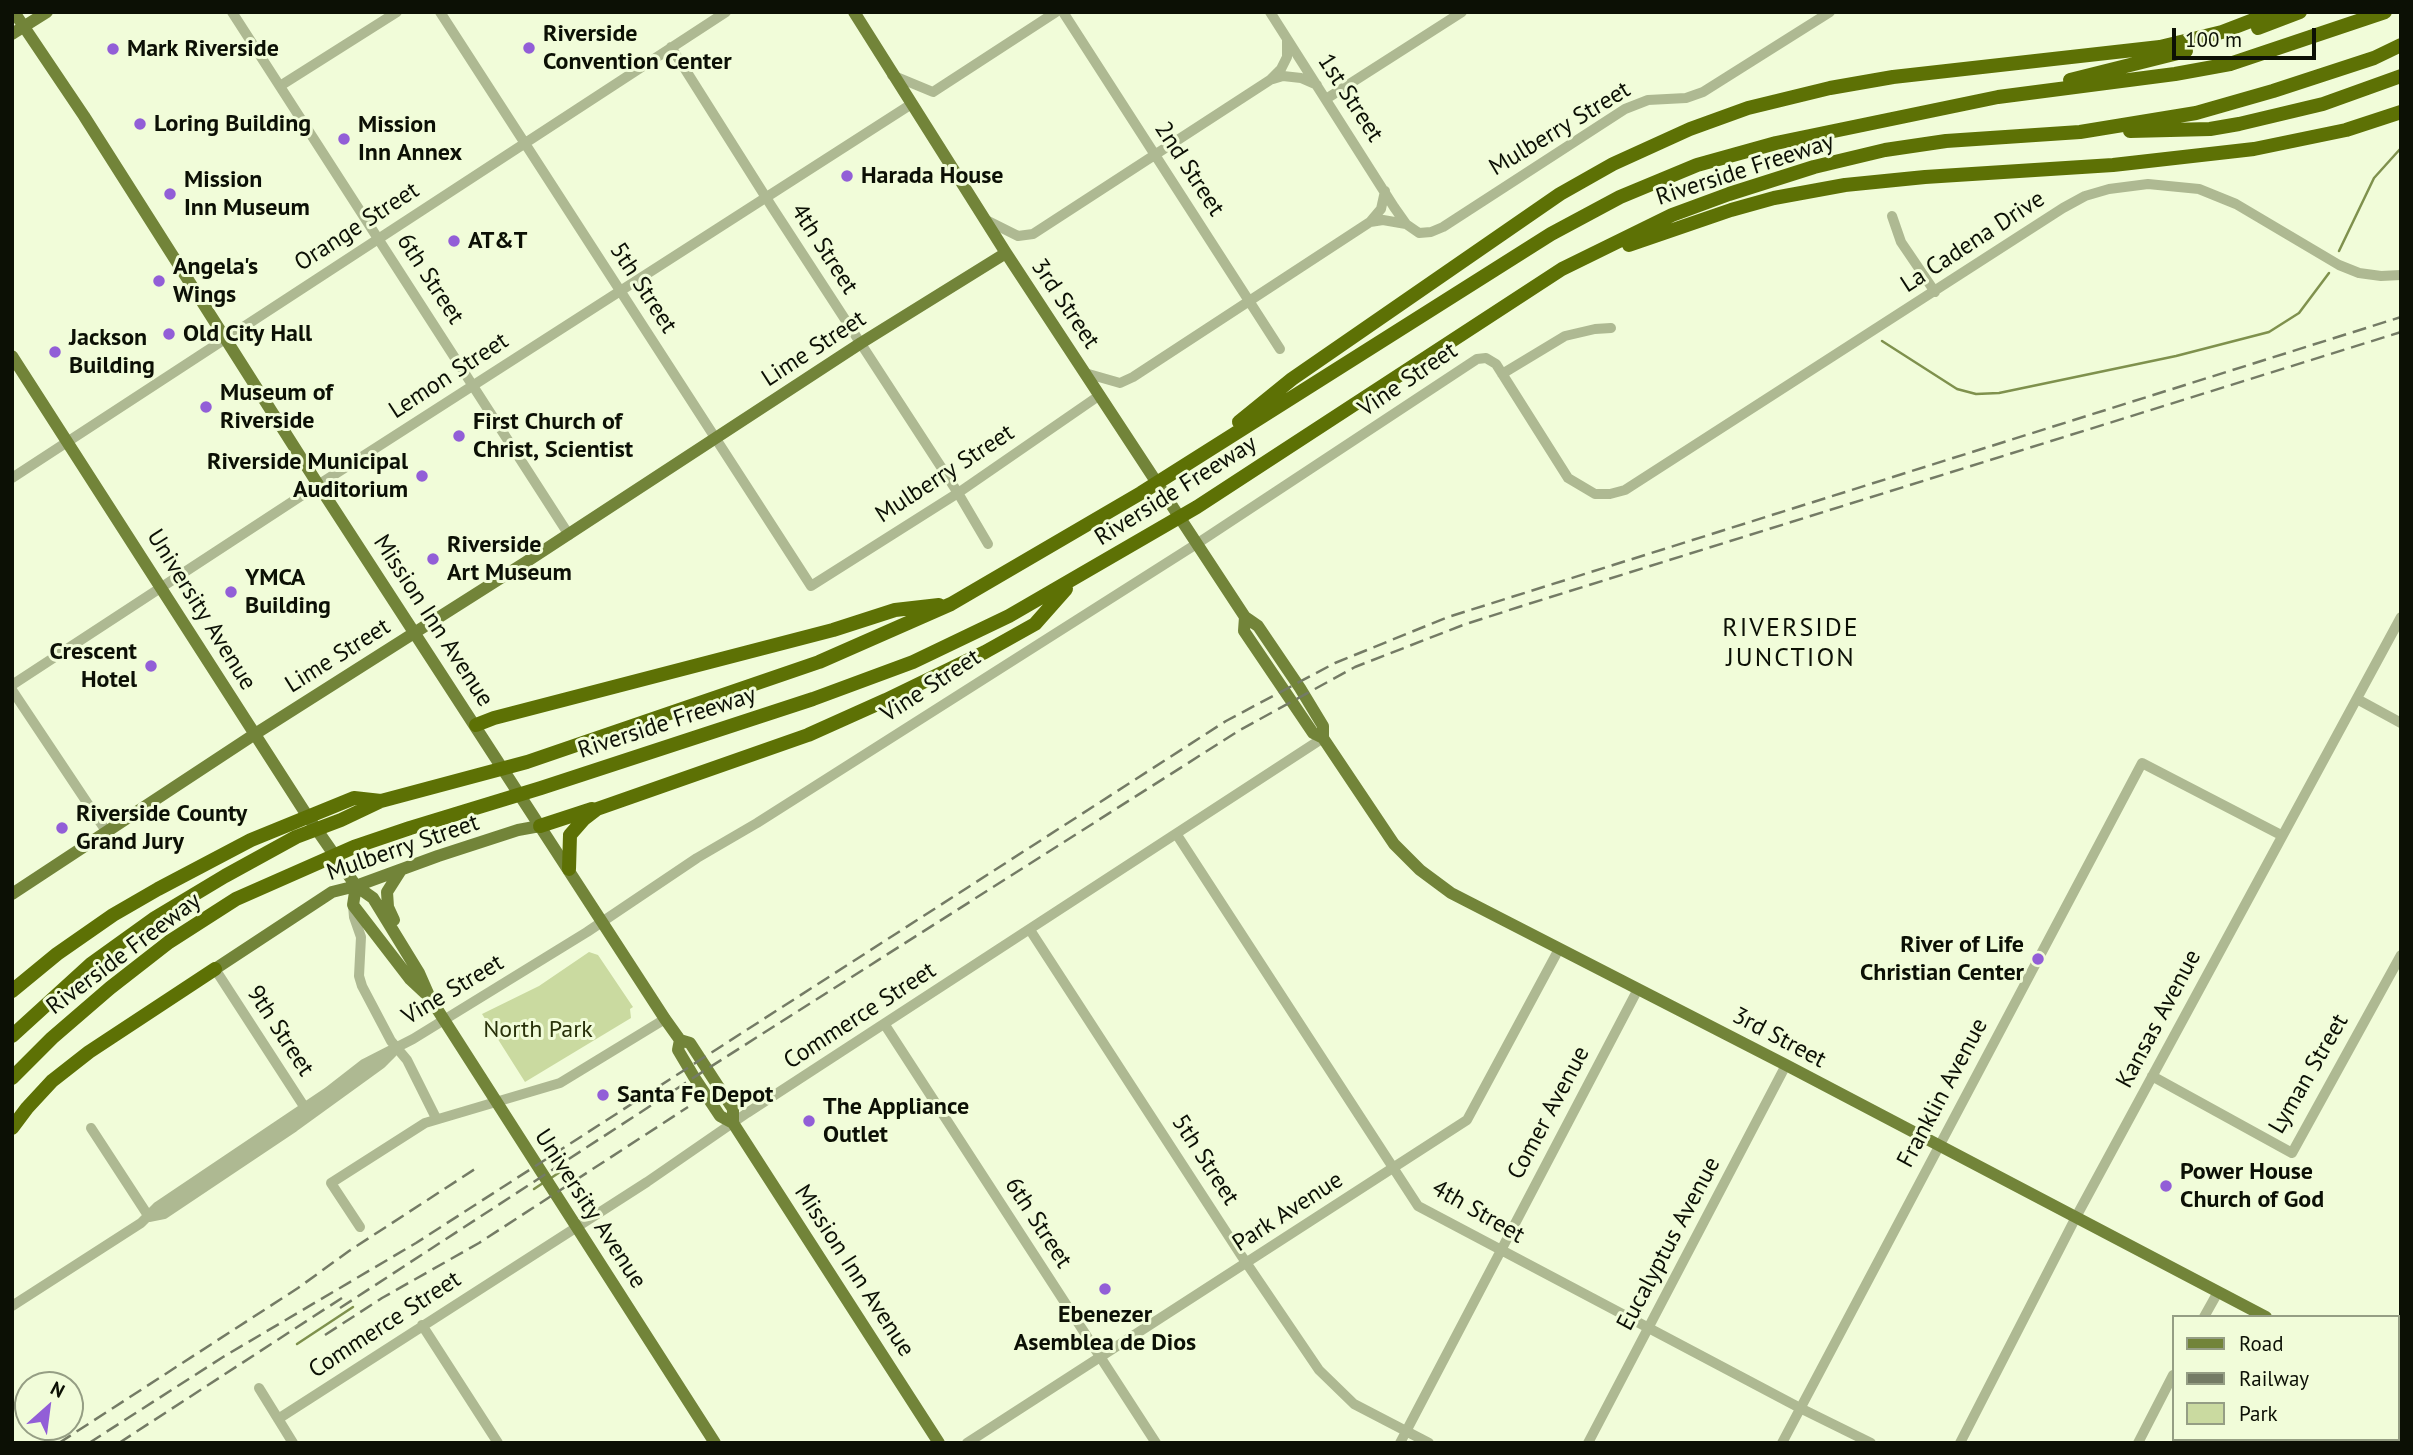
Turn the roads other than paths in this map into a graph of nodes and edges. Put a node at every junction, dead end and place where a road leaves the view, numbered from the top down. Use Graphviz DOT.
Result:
graph roads {
  1 [pos="14,12"];
  2 [pos="47,12"];
  3 [pos="232,12"];
  4 [pos="397,12"];
  5 [pos="440,12"];
  6 [pos="726,12"];
  7 [pos="853,12"];
  8 [pos="1056,12"];
  9 [pos="1063,12"];
  10 [pos="1270,12"];
  11 [pos="1462,12"];
  12 [pos="1830,12"];
  13 [pos="2274,12"];
  14 [pos="2300,12"];
  15 [pos="2355,12"];
  16 [pos="2385,12"];
  17 [pos="18,31"];
  18 [pos="1287,39"];
  19 [pos="2401,45"];
  20 [pos="671,47"];
  21 [pos="2282,48"];
  22 [pos="892,75"];
  23 [pos="2401,76"];
  24 [pos="1270,80"];
  25 [pos="1317,85"];
  26 [pos="281,86"];
  27 [pos="1998,97"];
  28 [pos="1326,99"];
  29 [pos="910,105"];
  30 [pos="2401,112"];
  31 [pos="2080,132"];
  32 [pos="524,143"];
  33 [pos="1154,154"];
  34 [pos="1385,191"];
  35 [pos="766,198"];
  36 [pos="1892,216"];
  37 [pos="984,219"];
  38 [pos="1370,222"];
  39 [pos="1406,224"];
  40 [pos="379,238"];
  41 [pos="1006,253"];
  42 [pos="1562,270"];
  43 [pos="2401,275"];
  44 [pos="620,292"];
  45 [pos="1935,292"];
  46 [pos="1250,300"];
  47 [pos="1611,328"];
  48 [pos="225,337"];
  49 [pos="860,344"];
  50 [pos="1280,349"];
  51 [pos="12,356"];
  52 [pos="1086,373"];
  53 [pos="1503,374"];
  54 [pos="474,386"];
  55 [pos="1100,395"];
  56 [pos="716,437"];
  57 [pos="68,441"];
  58 [pos="1191,460"];
  59 [pos="12,478"];
  60 [pos="319,486"];
  61 [pos="958,493"];
  62 [pos="569,535"];
  63 [pos="1198,543"];
  64 [pos="988,544"];
  65 [pos="1073,580"];
  66 [pos="162,586"];
  67 [pos="811,586"];
  68 [pos="951,604"];
  69 [pos="2401,617"];
  70 [pos="415,632"];
  71 [pos="12,687"];
  72 [pos="2357,699"];
  73 [pos="2401,723"];
  74 [pos="476,725"];
  75 [pos="255,734"];
  76 [pos="1323,738"];
  77 [pos="381,801"];
  78 [pos="597,809"];
  79 [pos="540,825"];
  80 [pos="106,831"];
  81 [pos="1177,835"];
  82 [pos="2281,835"];
  83 [pos="569,869"];
  84 [pos="401,870"];
  85 [pos="356,886"];
  86 [pos="12,894"];
  87 [pos="353,905"];
  88 [pos="603,921"];
  89 [pos="1030,930"];
  90 [pos="398,940"];
  91 [pos="1559,948"];
  92 [pos="2401,955"];
  93 [pos="215,969"];
  94 [pos="1638,989"];
  95 [pos="12,991"];
  96 [pos="430,998"];
  97 [pos="665,1019"];
  98 [pos="885,1026"];
  99 [pos="12,1036"];
  100 [pos="397,1049"];
  101 [pos="1786,1065"];
  102 [pos="2152,1076"];
  103 [pos="12,1078"];
  104 [pos="307,1112"];
  105 [pos="436,1118"];
  106 [pos="733,1123"];
  107 [pos="12,1128"];
  108 [pos="91,1128"];
  109 [pos="1939,1146"];
  110 [pos="1394,1169"];
  111 [pos="149,1217"];
  112 [pos="2076,1217"];
  113 [pos="360,1227"];
  114 [pos="1501,1251"];
  115 [pos="1247,1263"];
  116 [pos="2218,1292"];
  117 [pos="12,1306"];
  118 [pos="2205,1315"];
  119 [pos="2262,1315"];
  120 [pos="422,1325"];
  121 [pos="1649,1326"];
  122 [pos="1101,1357"];
  123 [pos="2172,1377"];
  124 [pos="259,1388"];
  125 [pos="2162,1396"];
  126 [pos="2172,1402"];
  127 [pos="1800,1408"];
  128 [pos="278,1419"];
  129 [pos="1406,1431"];
  130 [pos="293,1443"];
  131 [pos="498,1443"];
  132 [pos="715,1443"];
  133 [pos="939,1443"];
  134 [pos="967,1443"];
  135 [pos="1156,1443"];
  136 [pos="1400,1443"];
  137 [pos="1429,1443"];
  138 [pos="1588,1443"];
  139 [pos="1782,1443"];
  140 [pos="1871,1443"];
  141 [pos="1960,1443"];
  142 [pos="2138,1443"];
  1 -- 17 [label="main road, Mission Inn Avenue"];
  2 -- 17 [label="main road"];
  3 -- 26 [label="street, 6th Street"];
  4 -- 26 [label="street"];
  5 -- 32 [label="street, 5th Street"];
  6 -- 20 [label="street, Orange Street"];
  7 -- 22 [label="main road, 3rd Street"];
  8 -- 22 [label="street"];
  9 -- 33 [label="street, 2nd Street"];
  10 -- 18 [label="street, 1st Street"];
  11 -- 28 [label="street"];
  12 -- 39 [label="street, Mulberry Street"];
  13 -- 58 [label="highway"];
  14 -- 27 [label="highway"];
  15 -- 21 [label="highway"];
  16 -- 21 [label="highway, Riverside Freeway"];
  17 -- 48 [label="main road, Mission Inn Avenue"];
  18 -- 24 [label="street"];
  18 -- 25 [label="street, 1st Street"];
  19 -- 31 [label="highway, Riverside Freeway"];
  20 -- 32 [label="street, Orange Street"];
  20 -- 35 [label="street, 4th Street"];
  21 -- 27 [label="highway, Riverside Freeway"];
  22 -- 29 [label="main road, 3rd Street"];
  23 -- 31 [label="highway"];
  24 -- 25 [label="street"];
  24 -- 33 [label="street"];
  25 -- 28 [label="street, 1st Street"];
  26 -- 40 [label="street, 6th Street"];
  27 -- 58 [label="highway, Riverside Freeway"];
  28 -- 34 [label="street, 1st Street"];
  29 -- 35 [label="street, Lemon Street"];
  29 -- 37 [label="main road, 3rd Street"];
  30 -- 42 [label="highway"];
  31 -- 42 [label="highway, Riverside Freeway"];
  32 -- 40 [label="street, Orange Street"];
  32 -- 44 [label="street, 5th Street"];
  33 -- 37 [label="street"];
  33 -- 46 [label="street, 2nd Street"];
  34 -- 38 [label="street"];
  34 -- 39 [label="street, 1st Street"];
  35 -- 44 [label="street, Lemon Street"];
  35 -- 49 [label="street, 4th Street"];
  36 -- 45 [label="street"];
  37 -- 41 [label="main road, 3rd Street"];
  38 -- 39 [label="street, Mulberry Street"];
  38 -- 46 [label="street"];
  40 -- 48 [label="street, Orange Street"];
  40 -- 54 [label="street, 6th Street"];
  41 -- 49 [label="main road, Lime Street"];
  41 -- 52 [label="main road, 3rd Street"];
  42 -- 65 [label="highway, Riverside Freeway"];
  43 -- 45 [label="street, La Cadena Drive"];
  44 -- 54 [label="street, Lemon Street"];
  44 -- 56 [label="street, 5th Street"];
  45 -- 53 [label="street, La Cadena Drive"];
  46 -- 50 [label="street, 2nd Street"];
  46 -- 52 [label="street"];
  47 -- 53 [label="street"];
  48 -- 57 [label="street, Orange Street"];
  48 -- 60 [label="main road, Mission Inn Avenue"];
  49 -- 56 [label="main road, Lime Street"];
  49 -- 61 [label="street, 4th Street"];
  51 -- 57 [label="main road, University Avenue"];
  52 -- 55 [label="main road, 3rd Street"];
  53 -- 63 [label="street, Vine Street"];
  54 -- 60 [label="street, Lemon Street"];
  54 -- 62 [label="street, 6th Street"];
  55 -- 61 [label="street, Mulberry Street"];
  55 -- 63 [label="main road, 3rd Street"];
  56 -- 62 [label="main road, Lime Street"];
  56 -- 67 [label="street, 5th Street"];
  57 -- 59 [label="street, Orange Street"];
  57 -- 66 [label="main road, University Avenue"];
  58 -- 68 [label="highway, Riverside Freeway"];
  60 -- 66 [label="street, Lemon Street"];
  60 -- 70 [label="main road, Mission Inn Avenue"];
  61 -- 64 [label="street, 4th Street"];
  61 -- 67 [label="street, Mulberry Street"];
  62 -- 70 [label="main road, Lime Street"];
  63 -- 76 [label="main road, 3rd Street"];
  63 -- 88 [label="street, Vine Street"];
  65 -- 78 [label="highway"];
  65 -- 103 [label="highway, Riverside Freeway"];
  66 -- 71 [label="street, Lemon Street"];
  66 -- 75 [label="main road, University Avenue"];
  68 -- 74 [label="highway"];
  68 -- 77 [label="highway, Riverside Freeway"];
  69 -- 72 [label="street, Kansas Avenue"];
  70 -- 74 [label="main road, Mission Inn Avenue"];
  70 -- 75 [label="main road, Lime Street"];
  71 -- 80 [label="street"];
  72 -- 73 [label="street"];
  72 -- 82 [label="street, Kansas Avenue"];
  74 -- 79 [label="main road, Mission Inn Avenue"];
  75 -- 80 [label="main road, Lime Street"];
  75 -- 85 [label="main road, University Avenue"];
  76 -- 81 [label="street, Commerce Street"];
  76 -- 91 [label="main road, 3rd Street"];
  77 -- 95 [label="highway"];
  77 -- 99 [label="highway, Riverside Freeway"];
  78 -- 79 [label="highway"];
  78 -- 83 [label="highway"];
  79 -- 83 [label="main road, Mission Inn Avenue"];
  79 -- 84 [label="main road, Mulberry Street"];
  80 -- 86 [label="main road, Lime Street"];
  81 -- 89 [label="street, Commerce Street"];
  81 -- 110 [label="street, 4th Street"];
  82 -- 102 [label="street, Kansas Avenue"];
  82 -- 109 [label="street, Franklin Avenue"];
  83 -- 88 [label="main road, Mission Inn Avenue"];
  84 -- 85 [label="main road, Mulberry Street"];
  84 -- 90 [label="main road"];
  85 -- 87 [label="main road"];
  85 -- 90 [label="main road, University Avenue"];
  85 -- 93 [label="main road, Mulberry Street"];
  87 -- 96 [label="main road, University Avenue"];
  87 -- 100 [label="street"];
  88 -- 97 [label="main road, Mission Inn Avenue"];
  88 -- 100 [label="street, Vine Street"];
  89 -- 98 [label="street, Commerce Street"];
  89 -- 115 [label="street, 5th Street"];
  90 -- 96 [label="main road, University Avenue"];
  91 -- 94 [label="main road, 3rd Street"];
  91 -- 110 [label="street, Park Avenue"];
  92 -- 102 [label="street, Lyman Street"];
  93 -- 104 [label="street, 9th Street"];
  93 -- 107 [label="highway"];
  94 -- 101 [label="main road, 3rd Street"];
  94 -- 114 [label="street, Comer Avenue"];
  96 -- 132 [label="main road, University Avenue"];
  97 -- 105 [label="street"];
  97 -- 106 [label="main road, Mission Inn Avenue"];
  98 -- 106 [label="street, Commerce Street"];
  98 -- 122 [label="street, 6th Street"];
  100 -- 104 [label="street, Vine Street"];
  100 -- 105 [label="street"];
  101 -- 109 [label="main road, 3rd Street"];
  101 -- 121 [label="street, Eucalyptus Avenue"];
  102 -- 112 [label="street, Kansas Avenue"];
  104 -- 111 [label="street, Vine Street"];
  105 -- 113 [label="street"];
  106 -- 120 [label="street, Commerce Street"];
  106 -- 133 [label="main road, Mission Inn Avenue"];
  108 -- 111 [label="street"];
  109 -- 112 [label="main road, 3rd Street"];
  109 -- 127 [label="street, Franklin Avenue"];
  110 -- 114 [label="street, 4th Street"];
  110 -- 115 [label="street, Park Avenue"];
  111 -- 117 [label="street, Vine Street"];
  112 -- 116 [label="main road, 3rd Street"];
  112 -- 141 [label="street, Kansas Avenue"];
  114 -- 121 [label="street, 4th Street"];
  114 -- 129 [label="street, Comer Avenue"];
  115 -- 122 [label="street, Park Avenue"];
  115 -- 129 [label="street, 5th Street"];
  116 -- 118 [label="street"];
  116 -- 119 [label="main road, 3rd Street"];
  120 -- 128 [label="street, Commerce Street"];
  120 -- 131 [label="street"];
  121 -- 127 [label="street, 4th Street"];
  121 -- 138 [label="street, Eucalyptus Avenue"];
  122 -- 134 [label="street, Park Avenue"];
  122 -- 135 [label="street, 6th Street"];
  123 -- 125 [label="street"];
  124 -- 128 [label="street"];
  125 -- 126 [label="street"];
  125 -- 142 [label="street"];
  127 -- 139 [label="street, Franklin Avenue"];
  127 -- 140 [label="street, 4th Street"];
  128 -- 130 [label="street"];
  129 -- 136 [label="street, Comer Avenue"];
  129 -- 137 [label="street, 5th Street"];
}
